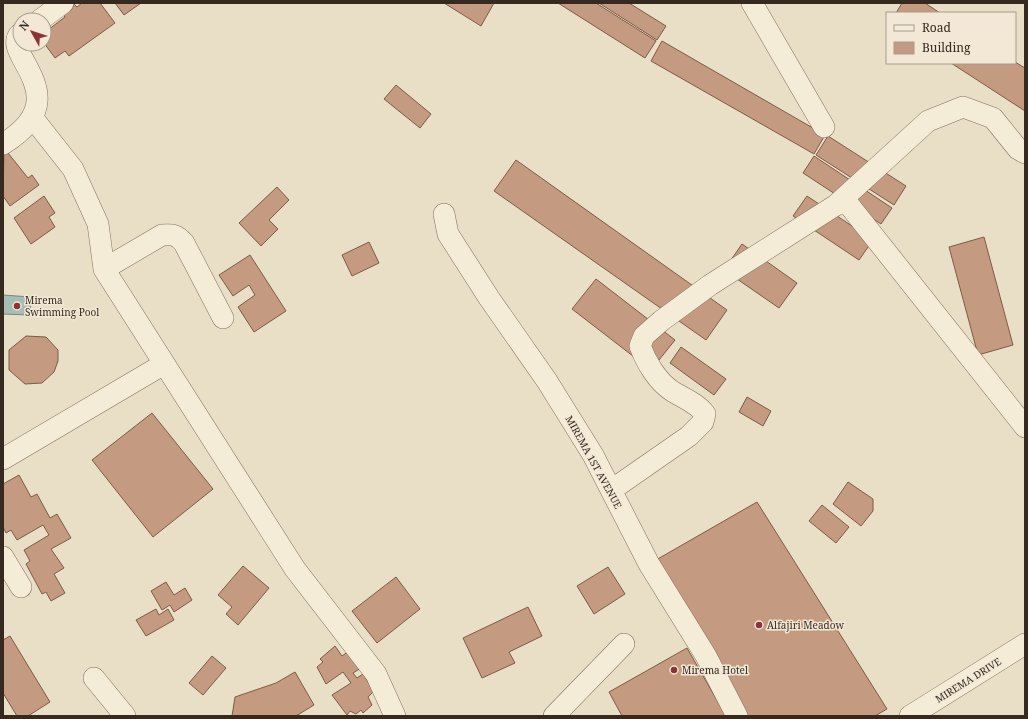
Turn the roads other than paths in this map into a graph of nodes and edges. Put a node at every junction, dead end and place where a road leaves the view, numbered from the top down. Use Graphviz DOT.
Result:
graph roads {
  1 [pos="63,3"];
  2 [pos="752,3"];
  3 [pos="51,12"];
  4 [pos="16,52"];
  5 [pos="32,118"];
  6 [pos="824,127"];
  7 [pos="3,144"];
  8 [pos="1025,153"];
  9 [pos="836,205"];
  10 [pos="444,214"];
  11 [pos="104,269"];
  12 [pos="223,318"];
  13 [pos="164,364"];
  14 [pos="1025,427"];
  15 [pos="3,459"];
  16 [pos="620,484"];
  17 [pos="3,557"];
  18 [pos="21,587"];
  19 [pos="624,644"];
  20 [pos="1025,644"];
  21 [pos="94,678"];
  22 [pos="125,716"];
  23 [pos="395,716"];
  24 [pos="554,716"];
  25 [pos="737,716"];
  26 [pos="910,716"];
  1 -- 3 [label="street"];
  2 -- 6 [label="street"];
  4 -- 5 [label="street"];
  5 -- 7 [label="street"];
  5 -- 11 [label="street"];
  8 -- 9 [label="street"];
  9 -- 14 [label="street"];
  9 -- 16 [label="street"];
  10 -- 25 [label="street, MIREMA 1ST AVENUE"];
  11 -- 12 [label="street"];
  11 -- 13 [label="street"];
  13 -- 15 [label="street"];
  13 -- 23 [label="street"];
  17 -- 18 [label="street"];
  19 -- 24 [label="street"];
  20 -- 26 [label="street, MIREMA DRIVE"];
  21 -- 22 [label="street"];
}
